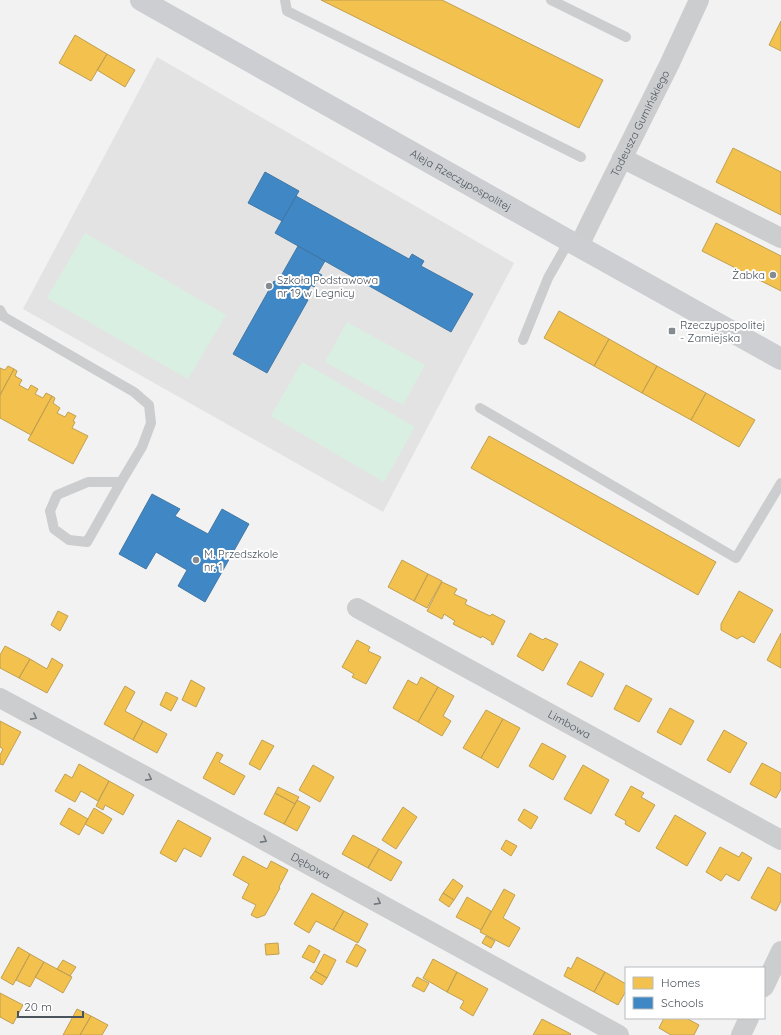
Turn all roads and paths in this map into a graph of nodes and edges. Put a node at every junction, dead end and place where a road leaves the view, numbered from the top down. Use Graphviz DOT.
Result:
graph roads {
  1 [pos="141,0"];
  2 [pos="285,0"];
  3 [pos="551,0"];
  4 [pos="699,0"];
  5 [pos="626,37"];
  6 [pos="582,157"];
  7 [pos="622,158"];
  8 [pos="781,238"];
  9 [pos="574,244"];
  10 [pos="0,310"];
  11 [pos="523,340"];
  12 [pos="781,359"];
  13 [pos="480,408"];
  14 [pos="121,482"];
  15 [pos="781,483"];
  16 [pos="356,608"];
  17 [pos="0,698"];
  18 [pos="781,840"];
  19 [pos="781,951"];
  20 [pos="765,984"];
  21 [pos="749,1019"];
  22 [pos="619,1035"];
  23 [pos="741,1035"];
  1 -- 9 [label="street, Aleja Rzeczypospolitej"];
  2 -- 6 [label="lane"];
  3 -- 5 [label="lane"];
  4 -- 7 [label="street, Tadeusza Gumińskiego"];
  7 -- 8 [label="street"];
  7 -- 9 [label="street, Tadeusza Gumińskiego"];
  9 -- 11 [label="lane"];
  9 -- 12 [label="street, Aleja Rzeczypospolitej"];
  10 -- 14 [label="lane"];
  13 -- 15 [label="lane"];
  14 -- 14 [label="lane"];
  16 -- 18 [label="street, Limbowa"];
  17 -- 22 [label="street, Dębowa, one-way"];
  19 -- 20 [label="street"];
  21 -- 23 [label="street"];
}
